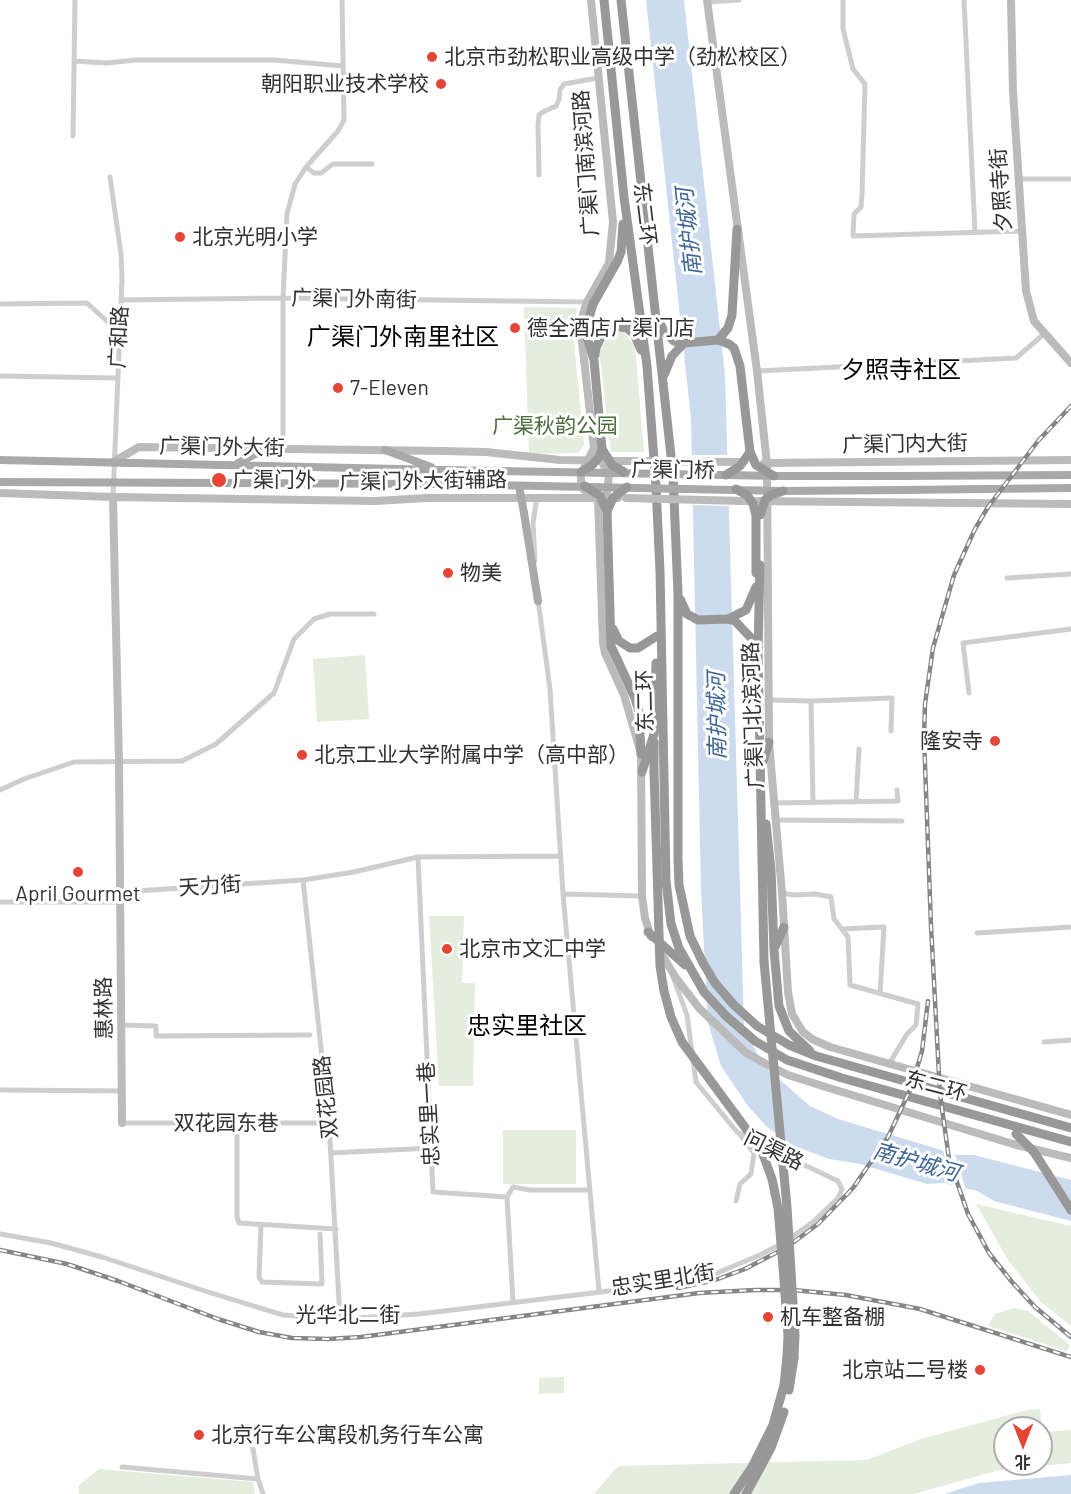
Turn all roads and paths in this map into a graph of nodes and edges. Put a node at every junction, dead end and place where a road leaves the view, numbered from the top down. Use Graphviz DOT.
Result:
graph roads {
  1 [pos="75,0"];
  2 [pos="342,0"];
  3 [pos="591,0"];
  4 [pos="604,0"];
  5 [pos="621,0"];
  6 [pos="739,0"];
  7 [pos="843,0"];
  8 [pos="964,0"];
  9 [pos="1011,0"];
  10 [pos="707,1"];
  11 [pos="74,61"];
  12 [pos="343,66"];
  13 [pos="598,78"];
  14 [pos="73,135"];
  15 [pos="372,164"];
  16 [pos="306,167"];
  17 [pos="539,175"];
  18 [pos="110,177"];
  19 [pos="1019,179"];
  20 [pos="1071,179"];
  21 [pos="624,197"];
  22 [pos="737,229"];
  23 [pos="1022,231"];
  24 [pos="975,232"];
  25 [pos="284,298"];
  26 [pos="121,300"];
  27 [pos="587,302"];
  28 [pos="0,304"];
  29 [pos="654,309"];
  30 [pos="119,332"];
  31 [pos="1044,334"];
  32 [pos="718,340"];
  33 [pos="684,343"];
  34 [pos="594,360"];
  35 [pos="1071,363"];
  36 [pos="646,366"];
  37 [pos="757,370"];
  38 [pos="0,376"];
  39 [pos="117,378"];
  40 [pos="663,380"];
  41 [pos="269,447"];
  42 [pos="284,447"];
  43 [pos="602,449"];
  44 [pos="385,450"];
  45 [pos="750,452"];
  46 [pos="0,460"];
  47 [pos="589,460"];
  48 [pos="601,460"];
  49 [pos="1071,460"];
  50 [pos="621,461"];
  51 [pos="113,462"];
  52 [pos="740,462"];
  53 [pos="767,464"];
  54 [pos="235,465"];
  55 [pos="440,470"];
  56 [pos="581,472"];
  57 [pos="624,472"];
  58 [pos="726,475"];
  59 [pos="1071,475"];
  60 [pos="774,476"];
  61 [pos="901,476"];
  62 [pos="0,482"];
  63 [pos="113,483"];
  64 [pos="443,484"];
  65 [pos="519,486"];
  66 [pos="585,486"];
  67 [pos="627,487"];
  68 [pos="736,489"];
  69 [pos="1071,489"];
  70 [pos="783,490"];
  71 [pos="0,494"];
  72 [pos="112,497"];
  73 [pos="537,497"];
  74 [pos="600,498"];
  75 [pos="626,498"];
  76 [pos="767,502"];
  77 [pos="1071,504"];
  78 [pos="607,512"];
  79 [pos="660,571"];
  80 [pos="1071,574"];
  81 [pos="1007,578"];
  82 [pos="678,594"];
  83 [pos="538,601"];
  84 [pos="374,614"];
  85 [pos="728,619"];
  86 [pos="610,620"];
  87 [pos="1071,630"];
  88 [pos="657,636"];
  89 [pos="758,652"];
  90 [pos="969,693"];
  91 [pos="769,700"];
  92 [pos="811,701"];
  93 [pos="891,731"];
  94 [pos="654,734"];
  95 [pos="770,742"];
  96 [pos="859,749"];
  97 [pos="641,754"];
  98 [pos="119,762"];
  99 [pos="761,769"];
  100 [pos="642,772"];
  101 [pos="0,790"];
  102 [pos="897,790"];
  103 [pos="856,802"];
  104 [pos="774,803"];
  105 [pos="813,803"];
  106 [pos="762,807"];
  107 [pos="776,820"];
  108 [pos="902,821"];
  109 [pos="561,856"];
  110 [pos="418,857"];
  111 [pos="302,880"];
  112 [pos="121,892"];
  113 [pos="782,893"];
  114 [pos="563,894"];
  115 [pos="642,896"];
  116 [pos="0,902"];
  117 [pos="121,902"];
  118 [pos="784,927"];
  119 [pos="1071,927"];
  120 [pos="842,929"];
  121 [pos="648,932"];
  122 [pos="977,933"];
  123 [pos="774,950"];
  124 [pos="669,967"];
  125 [pos="689,968"];
  126 [pos="880,993"];
  127 [pos="122,1025"];
  128 [pos="310,1035"];
  129 [pos="1071,1040"];
  130 [pos="1044,1042"];
  131 [pos="816,1056"];
  132 [pos="889,1065"];
  133 [pos="0,1090"];
  134 [pos="123,1091"];
  135 [pos="973,1115"];
  136 [pos="1071,1115"];
  137 [pos="122,1123"];
  138 [pos="237,1123"];
  139 [pos="329,1123"];
  140 [pos="1071,1128"];
  141 [pos="737,1132"];
  142 [pos="1071,1142"];
  143 [pos="430,1148"];
  144 [pos="332,1153"];
  145 [pos="1071,1158"];
  146 [pos="842,1189"];
  147 [pos="590,1190"];
  148 [pos="507,1197"];
  149 [pos="736,1201"];
  150 [pos="1071,1210"];
  151 [pos="261,1224"];
  152 [pos="336,1229"];
  153 [pos="0,1234"];
  154 [pos="320,1234"];
  155 [pos="599,1291"];
  156 [pos="513,1302"];
  157 [pos="340,1318"];
  158 [pos="253,1449"];
  159 [pos="122,1467"];
  160 [pos="258,1479"];
  161 [pos="263,1494"];
  162 [pos="734,1494"];
  163 [pos="746,1494"];
  1 -- 11 [label="street"];
  2 -- 12 [label="street"];
  3 -- 13 [label="street, 广渠门南滨河路"];
  4 -- 21 [label="highway, 东二环"];
  5 -- 29 [label="highway, 东二环"];
  6 -- 10 [label="street"];
  7 -- 24 [label="street"];
  8 -- 24 [label="street"];
  9 -- 19 [label="street, 夕照寺街"];
  10 -- 22 [label="street"];
  11 -- 12 [label="street"];
  11 -- 14 [label="street"];
  12 -- 16 [label="street"];
  13 -- 17 [label="street"];
  13 -- 27 [label="street, 广渠门南滨河路"];
  15 -- 16 [label="street"];
  16 -- 25 [label="street"];
  18 -- 26 [label="street, 广和路"];
  19 -- 20 [label="street"];
  19 -- 23 [label="street, 夕照寺街"];
  21 -- 34 [label="highway"];
  21 -- 36 [label="highway, 东二环"];
  22 -- 32 [label="highway"];
  22 -- 37 [label="street"];
  23 -- 24 [label="street"];
  23 -- 31 [label="street, 夕照寺街"];
  25 -- 26 [label="street, 广渠门外南街"];
  25 -- 27 [label="street, 广渠门外南街"];
  25 -- 42 [label="street"];
  26 -- 30 [label="street, 广和路"];
  27 -- 47 [label="street, 广渠门南滨河路"];
  28 -- 30 [label="street"];
  29 -- 33 [label="highway"];
  29 -- 40 [label="highway, 东二环"];
  30 -- 39 [label="street, 广和路"];
  31 -- 35 [label="street, 夕照寺街"];
  31 -- 37 [label="street"];
  32 -- 33 [label="highway"];
  32 -- 45 [label="highway"];
  33 -- 40 [label="highway"];
  34 -- 36 [label="highway"];
  34 -- 43 [label="highway"];
  36 -- 79 [label="highway, 东二环"];
  37 -- 53 [label="street"];
  38 -- 39 [label="street"];
  39 -- 51 [label="street, 广和路"];
  40 -- 82 [label="highway, 东二环"];
  41 -- 42 [label="street, 广渠门外大街辅路"];
  41 -- 51 [label="street, 广渠门外大街辅路"];
  41 -- 54 [label="main road"];
  42 -- 44 [label="street, 广渠门外大街辅路"];
  43 -- 56 [label="highway, bridge"];
  43 -- 57 [label="highway, bridge"];
  44 -- 47 [label="street, 广渠门外大街辅路"];
  44 -- 55 [label="main road"];
  45 -- 58 [label="highway, bridge"];
  45 -- 60 [label="highway, bridge"];
  46 -- 51 [label="main road, 广渠门外大街"];
  47 -- 48 [label="street, 广渠门外大街辅路"];
  47 -- 74 [label="street"];
  48 -- 50 [label="street, 广渠门外大街辅路"];
  48 -- 74 [label="street"];
  49 -- 53 [label="street, 广渠门内大街"];
  50 -- 52 [label="street, 广渠门桥, bridge"];
  51 -- 54 [label="main road, 广渠门外大街"];
  51 -- 63 [label="street, 广和路"];
  52 -- 53 [label="street, 广渠门内大街"];
  53 -- 76 [label="street, 广渠门北滨河路"];
  54 -- 55 [label="main road, 广渠门外大街"];
  55 -- 56 [label="main road, 广渠门桥, bridge"];
  56 -- 57 [label="main road, 广渠门桥, bridge"];
  57 -- 58 [label="main road, 广渠门桥, bridge"];
  58 -- 60 [label="main road, 广渠门桥, bridge"];
  59 -- 61 [label="main road, 广渠门内大街"];
  60 -- 61 [label="main road, 广渠门桥, bridge"];
  62 -- 63 [label="main road, 广渠门外大街"];
  63 -- 64 [label="main road, 广渠门外大街"];
  63 -- 72 [label="street, 广和路"];
  64 -- 65 [label="main road, 广渠门桥, bridge"];
  65 -- 66 [label="main road, 广渠门桥, bridge"];
  65 -- 83 [label="main road, bridge"];
  66 -- 67 [label="main road, 广渠门桥, bridge"];
  66 -- 78 [label="highway, bridge"];
  67 -- 68 [label="main road, 广渠门桥, bridge"];
  67 -- 78 [label="highway, bridge"];
  68 -- 70 [label="main road, 广渠门桥, bridge"];
  68 -- 85 [label="highway, bridge"];
  69 -- 70 [label="main road, 广渠门桥, bridge"];
  70 -- 89 [label="highway, bridge"];
  71 -- 72 [label="street"];
  72 -- 73 [label="street, 广渠门外大街辅路"];
  72 -- 98 [label="street, 惠林路"];
  73 -- 74 [label="street, 广渠门外大街辅路"];
  73 -- 83 [label="street"];
  74 -- 75 [label="street, 广渠门外大街辅路"];
  74 -- 97 [label="street"];
  75 -- 76 [label="street, 广渠门桥, bridge"];
  76 -- 77 [label="street"];
  76 -- 91 [label="street, 广渠门北滨河路"];
  78 -- 86 [label="highway"];
  79 -- 88 [label="highway"];
  79 -- 125 [label="highway, 东二环"];
  80 -- 81 [label="street"];
  82 -- 85 [label="highway"];
  82 -- 131 [label="highway, 东二环"];
  83 -- 109 [label="street"];
  84 -- 98 [label="street"];
  85 -- 89 [label="highway"];
  86 -- 88 [label="highway"];
  86 -- 97 [label="highway"];
  87 -- 90 [label="street"];
  88 -- 94 [label="highway"];
  89 -- 99 [label="highway"];
  91 -- 92 [label="street"];
  91 -- 95 [label="street, 广渠门北滨河路"];
  92 -- 93 [label="street"];
  92 -- 105 [label="street"];
  94 -- 100 [label="highway"];
  94 -- 162 [label="highway, bridge"];
  95 -- 99 [label="highway"];
  95 -- 104 [label="street, 广渠门北滨河路"];
  96 -- 103 [label="street"];
  97 -- 100 [label="street"];
  98 -- 101 [label="street"];
  98 -- 112 [label="street, 惠林路"];
  99 -- 106 [label="highway"];
  100 -- 115 [label="street"];
  102 -- 103 [label="street"];
  103 -- 105 [label="street"];
  104 -- 105 [label="street"];
  104 -- 107 [label="street, 广渠门北滨河路"];
  106 -- 123 [label="highway"];
  106 -- 163 [label="highway, bridge"];
  107 -- 108 [label="street"];
  107 -- 113 [label="street, 广渠门北滨河路"];
  109 -- 110 [label="street, 天力街"];
  109 -- 114 [label="street"];
  110 -- 111 [label="street, 天力街"];
  110 -- 143 [label="street, 忠实里一巷"];
  111 -- 112 [label="street, 天力街"];
  111 -- 139 [label="street, 双花园路"];
  112 -- 117 [label="street, 惠林路"];
  113 -- 118 [label="street, 广渠门北滨河路"];
  113 -- 120 [label="street"];
  114 -- 115 [label="street"];
  114 -- 147 [label="street"];
  115 -- 121 [label="street"];
  116 -- 117 [label="street"];
  117 -- 127 [label="street, 惠林路"];
  118 -- 123 [label="highway"];
  118 -- 132 [label="street, 广渠门北滨河路"];
  119 -- 122 [label="street"];
  120 -- 126 [label="street"];
  120 -- 126 [label="street"];
  121 -- 124 [label="street"];
  121 -- 125 [label="highway"];
  123 -- 131 [label="highway"];
  124 -- 141 [label="street, 问渠路"];
  124 -- 145 [label="street"];
  125 -- 135 [label="highway, 东二环"];
  126 -- 132 [label="street"];
  127 -- 128 [label="street"];
  127 -- 134 [label="street, 惠林路"];
  129 -- 130 [label="street"];
  131 -- 140 [label="highway, 东二环"];
  132 -- 136 [label="street, 广渠门北滨河路"];
  133 -- 134 [label="street"];
  134 -- 137 [label="street, 惠林路"];
  135 -- 142 [label="highway, 东二环"];
  135 -- 150 [label="highway, bridge"];
  137 -- 138 [label="street, 双花园东巷"];
  138 -- 139 [label="street, 双花园东巷"];
  138 -- 151 [label="street"];
  139 -- 144 [label="street, 双花园路"];
  141 -- 146 [label="street, 问渠路"];
  141 -- 149 [label="street"];
  143 -- 144 [label="street"];
  143 -- 148 [label="street, 忠实里一巷"];
  144 -- 152 [label="street, 双花园路"];
  146 -- 155 [label="street, 忠实里北街"];
  147 -- 148 [label="street"];
  147 -- 155 [label="street"];
  148 -- 156 [label="street"];
  151 -- 152 [label="street"];
  151 -- 154 [label="street"];
  152 -- 157 [label="street, 双花园路"];
  153 -- 157 [label="street, 光华北二街"];
  155 -- 156 [label="street, 光华北二街"];
  156 -- 157 [label="street, 光华北二街"];
  158 -- 160 [label="street"];
  159 -- 160 [label="street"];
  160 -- 161 [label="street"];
}
